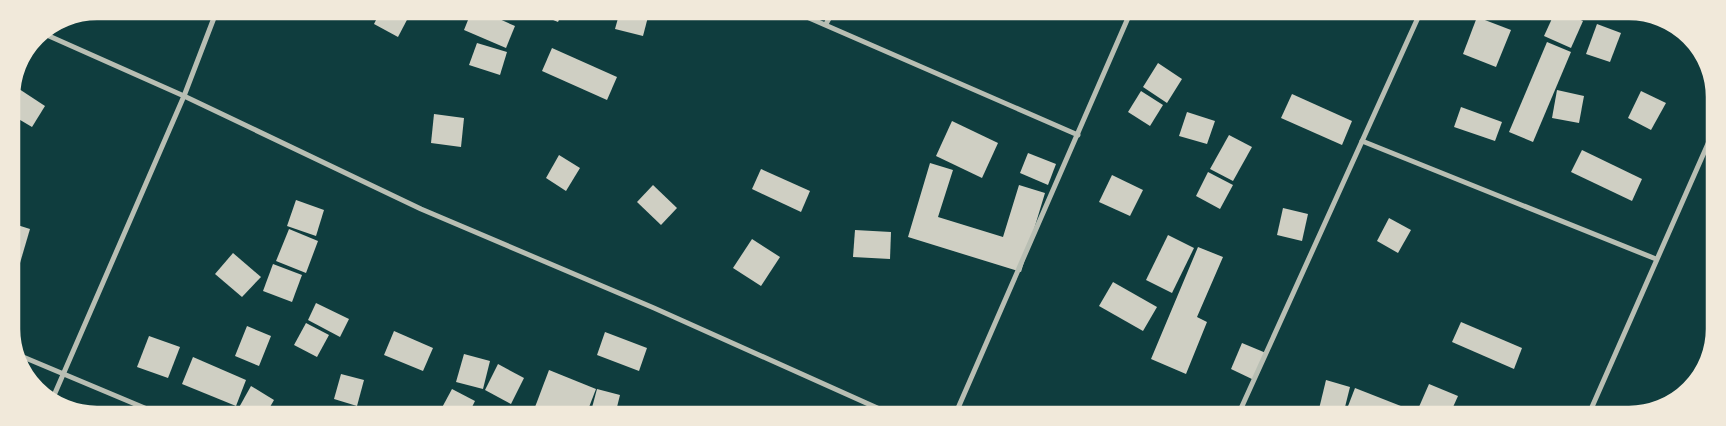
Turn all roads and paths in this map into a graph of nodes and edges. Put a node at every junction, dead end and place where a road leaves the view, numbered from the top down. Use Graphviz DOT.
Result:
graph roads {
  1 [pos="214,19"];
  2 [pos="813,19"];
  3 [pos="829,19"];
  4 [pos="1128,19"];
  5 [pos="1418,19"];
  6 [pos="826,24"];
  7 [pos="48,36"];
  8 [pos="184,96"];
  9 [pos="1078,135"];
  10 [pos="1362,140"];
  11 [pos="1707,146"];
  12 [pos="1656,259"];
  13 [pos="24,357"];
  14 [pos="64,374"];
  15 [pos="54,395"];
  16 [pos="142,407"];
  17 [pos="875,407"];
  18 [pos="959,407"];
  19 [pos="1242,407"];
  20 [pos="1592,407"];
  1 -- 8 [label="street"];
  2 -- 6 [label="street"];
  3 -- 6 [label="street"];
  4 -- 9 [label="street"];
  5 -- 10 [label="street"];
  6 -- 9 [label="street"];
  7 -- 8 [label="street"];
  8 -- 14 [label="street"];
  8 -- 17 [label="street"];
  9 -- 18 [label="street"];
  10 -- 12 [label="street"];
  10 -- 19 [label="street"];
  11 -- 12 [label="street"];
  12 -- 20 [label="street"];
  13 -- 14 [label="street"];
  14 -- 15 [label="street"];
  14 -- 16 [label="street"];
}
